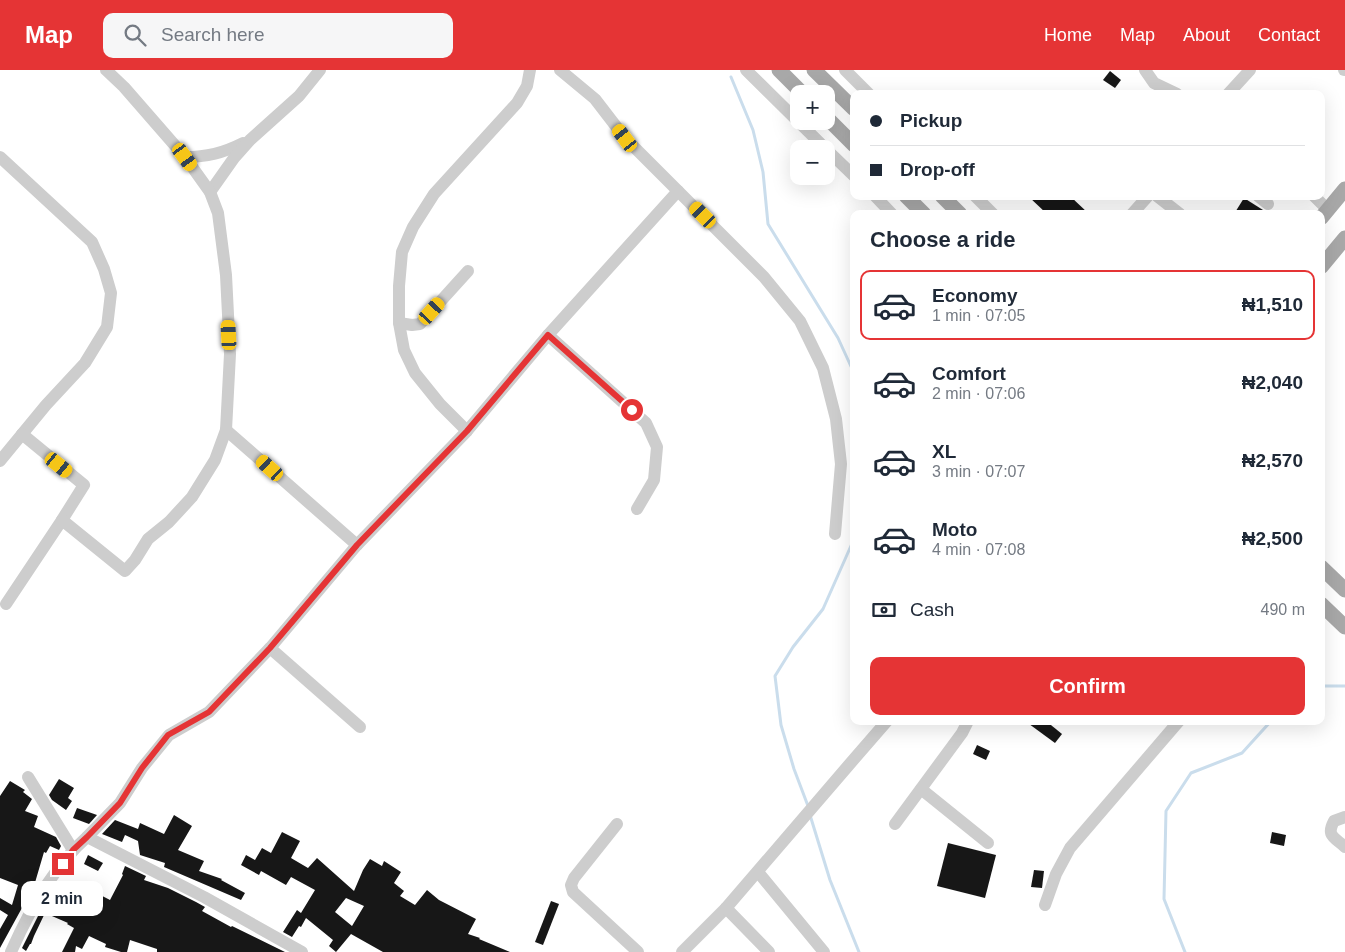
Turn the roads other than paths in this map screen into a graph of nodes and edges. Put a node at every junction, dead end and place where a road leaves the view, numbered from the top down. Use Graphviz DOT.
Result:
graph roads {
  1 [pos="106,70"];
  2 [pos="320,70"];
  3 [pos="530,70"];
  4 [pos="560,70"];
  5 [pos="746,70"];
  6 [pos="779,70"];
  7 [pos="814,70"];
  8 [pos="845,70"];
  9 [pos="1145,70"];
  10 [pos="1250,70"];
  11 [pos="794,85"];
  12 [pos="865,90"];
  13 [pos="1169,90"];
  14 [pos="1232,90"];
  15 [pos="850,105"];
  16 [pos="835,126"];
  17 [pos="250,140"];
  18 [pos="817,140"];
  19 [pos="850,140"];
  20 [pos="0,157"];
  21 [pos="185,157"];
  22 [pos="835,158"];
  23 [pos="850,172"];
  24 [pos="1345,189"];
  25 [pos="678,191"];
  26 [pos="210,192"];
  27 [pos="878,200"];
  28 [pos="910,200"];
  29 [pos="946,200"];
  30 [pos="979,200"];
  31 [pos="1144,200"];
  32 [pos="1162,200"];
  33 [pos="888,210"];
  34 [pos="920,210"];
  35 [pos="956,210"];
  36 [pos="989,210"];
  37 [pos="1136,210"];
  38 [pos="1175,210"];
  39 [pos="1325,214"];
  40 [pos="1345,238"];
  41 [pos="1325,262"];
  42 [pos="468,271"];
  43 [pos="399,323"];
  44 [pos="548,335"];
  45 [pos="226,430"];
  46 [pos="467,431"];
  47 [pos="22,434"];
  48 [pos="0,460"];
  49 [pos="637,509"];
  50 [pos="62,520"];
  51 [pos="835,534"];
  52 [pos="357,545"];
  53 [pos="1325,571"];
  54 [pos="1345,590"];
  55 [pos="6,604"];
  56 [pos="1325,608"];
  57 [pos="1345,628"];
  58 [pos="270,648"];
  59 [pos="884,725"];
  60 [pos="966,725"];
  61 [pos="1176,725"];
  62 [pos="360,727"];
  63 [pos="28,777"];
  64 [pos="921,789"];
  65 [pos="1345,817"];
  66 [pos="616,824"];
  67 [pos="895,824"];
  68 [pos="87,837"];
  69 [pos="988,843"];
  70 [pos="1345,847"];
  71 [pos="73,850"];
  72 [pos="758,872"];
  73 [pos="1045,905"];
  74 [pos="726,908"];
  75 [pos="11,952"];
  76 [pos="302,952"];
  77 [pos="638,952"];
  78 [pos="682,952"];
  79 [pos="769,952"];
  80 [pos="824,952"];
  1 -- 21 [label="street"];
  2 -- 17 [label="street"];
  3 -- 43 [label="street"];
  4 -- 25 [label="street"];
  5 -- 18 [label="street"];
  6 -- 11 [label="main road"];
  7 -- 15 [label="main road"];
  8 -- 12 [label="street"];
  9 -- 13 [label="street"];
  10 -- 14 [label="street"];
  16 -- 19 [label="main road"];
  17 -- 21 [label="street"];
  17 -- 26 [label="street"];
  20 -- 47 [label="street"];
  21 -- 26 [label="street"];
  22 -- 23 [label="street"];
  24 -- 39 [label="main road"];
  25 -- 44 [label="street"];
  25 -- 51 [label="street"];
  26 -- 45 [label="street"];
  27 -- 33 [label="street"];
  28 -- 34 [label="main road"];
  29 -- 35 [label="main road"];
  30 -- 36 [label="street"];
  31 -- 37 [label="street"];
  32 -- 38 [label="street"];
  40 -- 41 [label="main road"];
  42 -- 43 [label="street"];
  43 -- 46 [label="street"];
  44 -- 46 [label="street"];
  44 -- 49 [label="street"];
  45 -- 50 [label="street"];
  45 -- 52 [label="street"];
  46 -- 52 [label="street"];
  47 -- 48 [label="street"];
  47 -- 50 [label="street"];
  50 -- 55 [label="street"];
  52 -- 58 [label="street"];
  53 -- 54 [label="main road"];
  56 -- 57 [label="main road"];
  58 -- 62 [label="street"];
  58 -- 68 [label="street"];
  59 -- 72 [label="street"];
  60 -- 64 [label="street"];
  61 -- 73 [label="street"];
  63 -- 71 [label="street"];
  64 -- 67 [label="street"];
  64 -- 69 [label="street"];
  65 -- 70 [label="street"];
  66 -- 77 [label="street"];
  68 -- 71 [label="street"];
  68 -- 76 [label="street"];
  71 -- 75 [label="street"];
  72 -- 74 [label="street"];
  72 -- 80 [label="street"];
  74 -- 78 [label="street"];
  74 -- 79 [label="street"];
}
